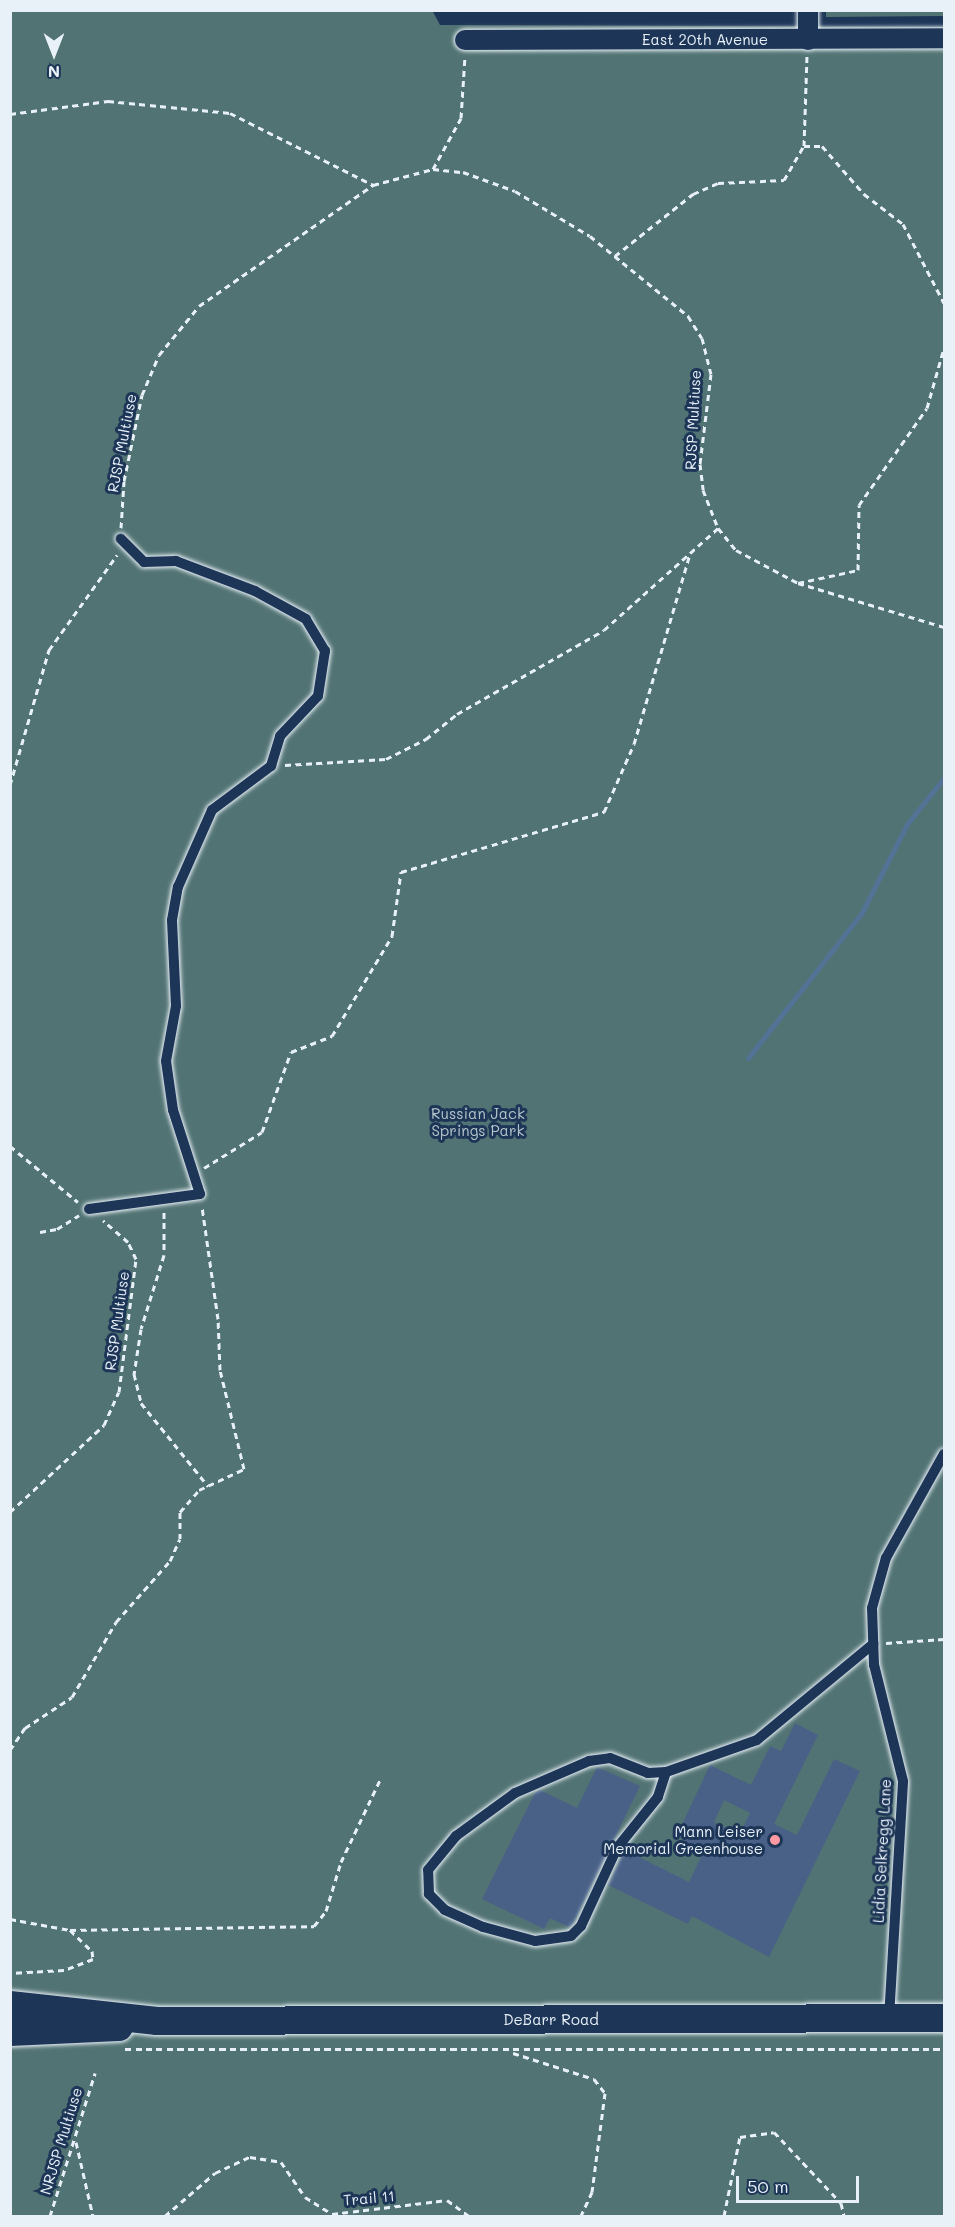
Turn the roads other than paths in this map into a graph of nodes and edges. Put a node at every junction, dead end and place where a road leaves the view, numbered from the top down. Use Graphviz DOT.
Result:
graph roads {
  1 [pos="808,10"];
  2 [pos="945,38"];
  3 [pos="465,40"];
  4 [pos="808,40"];
  5 [pos="121,539"];
  6 [pos="89,1209"];
  7 [pos="945,1454"];
  8 [pos="873,1644"];
  9 [pos="666,1772"];
  10 [pos="10,2005"];
  11 [pos="889,2018"];
  12 [pos="945,2018"];
  13 [pos="157,2021"];
  14 [pos="10,2032"];
  1 -- 4 [label="street"];
  2 -- 4 [label="street, East 20th Avenue"];
  3 -- 4 [label="street, East 20th Avenue"];
  5 -- 6 [label="lane"];
  7 -- 8 [label="lane, Lidia Selkregg Lane"];
  8 -- 9 [label="lane"];
  8 -- 11 [label="lane, Lidia Selkregg Lane"];
  9 -- 9 [label="lane"];
  10 -- 13 [label="main road, DeBarr Road"];
  11 -- 12 [label="main road, DeBarr Road"];
  11 -- 13 [label="main road, DeBarr Road"];
  13 -- 14 [label="main road, DeBarr Road"];
}
